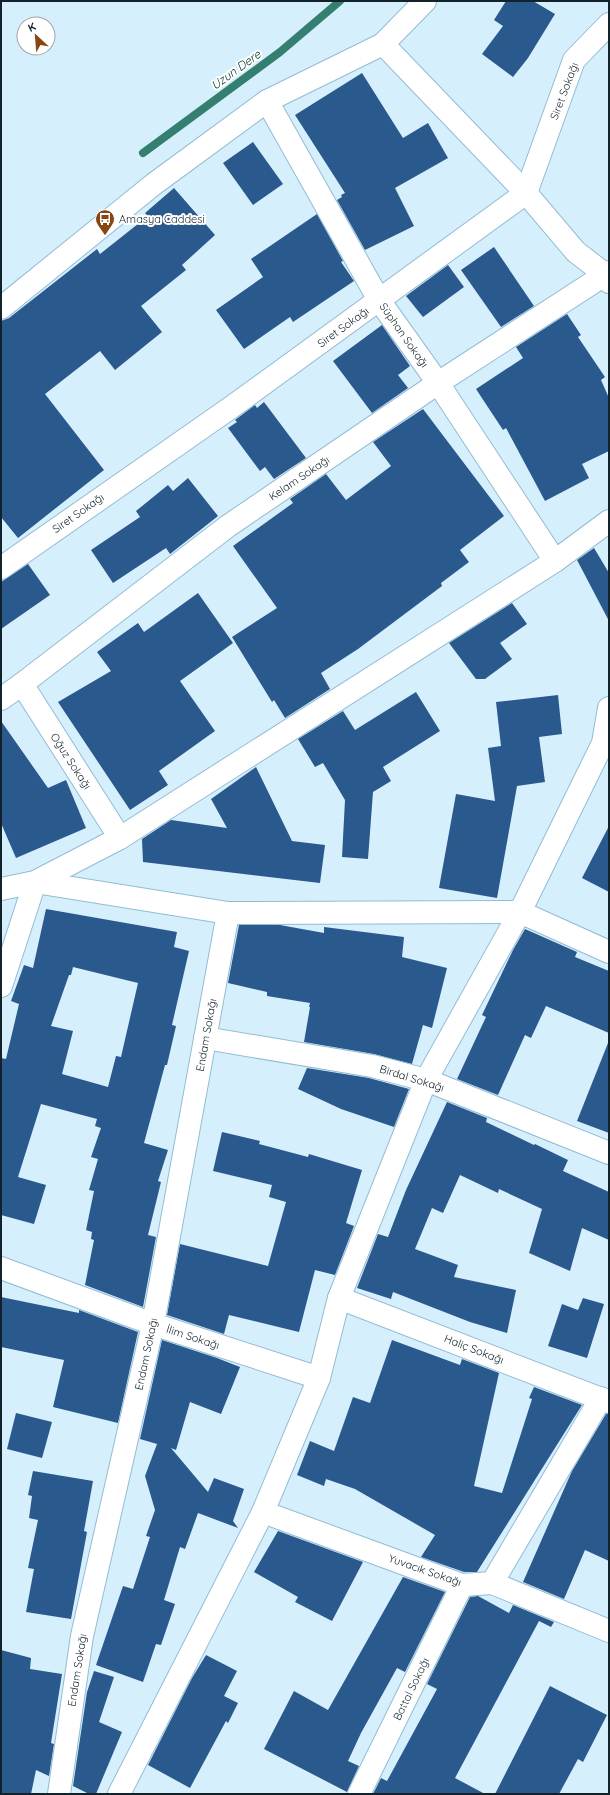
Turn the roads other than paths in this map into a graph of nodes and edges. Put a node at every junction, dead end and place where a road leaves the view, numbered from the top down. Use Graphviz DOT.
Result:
graph roads {
  1 [pos="425,1"];
  2 [pos="609,24"];
  3 [pos="383,44"];
  4 [pos="267,101"];
  5 [pos="526,193"];
  6 [pos="608,276"];
  7 [pos="379,300"];
  8 [pos="1,308"];
  9 [pos="438,384"];
  10 [pos="609,521"];
  11 [pos="554,561"];
  12 [pos="1,568"];
  13 [pos="22,684"];
  14 [pos="1,699"];
  15 [pos="609,708"];
  16 [pos="606,744"];
  17 [pos="120,838"];
  18 [pos="35,882"];
  19 [pos="1,889"];
  20 [pos="520,912"];
  21 [pos="228,913"];
  22 [pos="609,952"];
  23 [pos="1,986"];
  24 [pos="205,1038"];
  25 [pos="426,1080"];
  26 [pos="609,1153"];
  27 [pos="1,1268"];
  28 [pos="339,1298"];
  29 [pos="152,1324"];
  30 [pos="319,1378"];
  31 [pos="605,1400"];
  32 [pos="263,1512"];
  33 [pos="492,1584"];
  34 [pos="462,1585"];
  35 [pos="609,1631"];
  36 [pos="59,1794"];
  37 [pos="119,1794"];
  38 [pos="359,1794"];
  1 -- 3 [label="street"];
  2 -- 5 [label="street, Siret Sokağı"];
  3 -- 4 [label="street"];
  3 -- 5 [label="street"];
  4 -- 7 [label="street, Süphan Sokağı"];
  4 -- 8 [label="street"];
  5 -- 6 [label="street"];
  5 -- 7 [label="street, Siret Sokağı"];
  6 -- 9 [label="street, Kelam Sokağı"];
  7 -- 9 [label="street, Süphan Sokağı"];
  7 -- 12 [label="street, Siret Sokağı"];
  9 -- 11 [label="street, Süphan Sokağı"];
  9 -- 13 [label="street, Kelam Sokağı"];
  10 -- 11 [label="street"];
  11 -- 17 [label="street"];
  13 -- 14 [label="street, Kelam Sokağı"];
  13 -- 17 [label="street, Oğuz Sokağı"];
  15 -- 16 [label="street"];
  16 -- 20 [label="street"];
  17 -- 18 [label="street"];
  18 -- 19 [label="street"];
  18 -- 21 [label="street"];
  18 -- 23 [label="street"];
  20 -- 21 [label="street"];
  20 -- 22 [label="street"];
  20 -- 25 [label="street"];
  21 -- 24 [label="street, Endam Sokağı"];
  24 -- 25 [label="street, Birdal Sokağı"];
  24 -- 29 [label="street, Endam Sokağı"];
  25 -- 26 [label="street, Birdal Sokağı"];
  25 -- 28 [label="street"];
  27 -- 29 [label="street, İlim Sokağı"];
  28 -- 30 [label="street"];
  28 -- 31 [label="street, Haliç Sokağı"];
  29 -- 30 [label="street, İlim Sokağı"];
  29 -- 36 [label="street, Endam Sokağı"];
  30 -- 32 [label="street"];
  31 -- 33 [label="street"];
  32 -- 34 [label="street, Yuvacık Sokağı"];
  32 -- 37 [label="street"];
  33 -- 34 [label="street, Yuvacık Sokağı"];
  33 -- 35 [label="street, Yuvacık Sokağı"];
  34 -- 38 [label="street, Battal Sokağı"];
}
